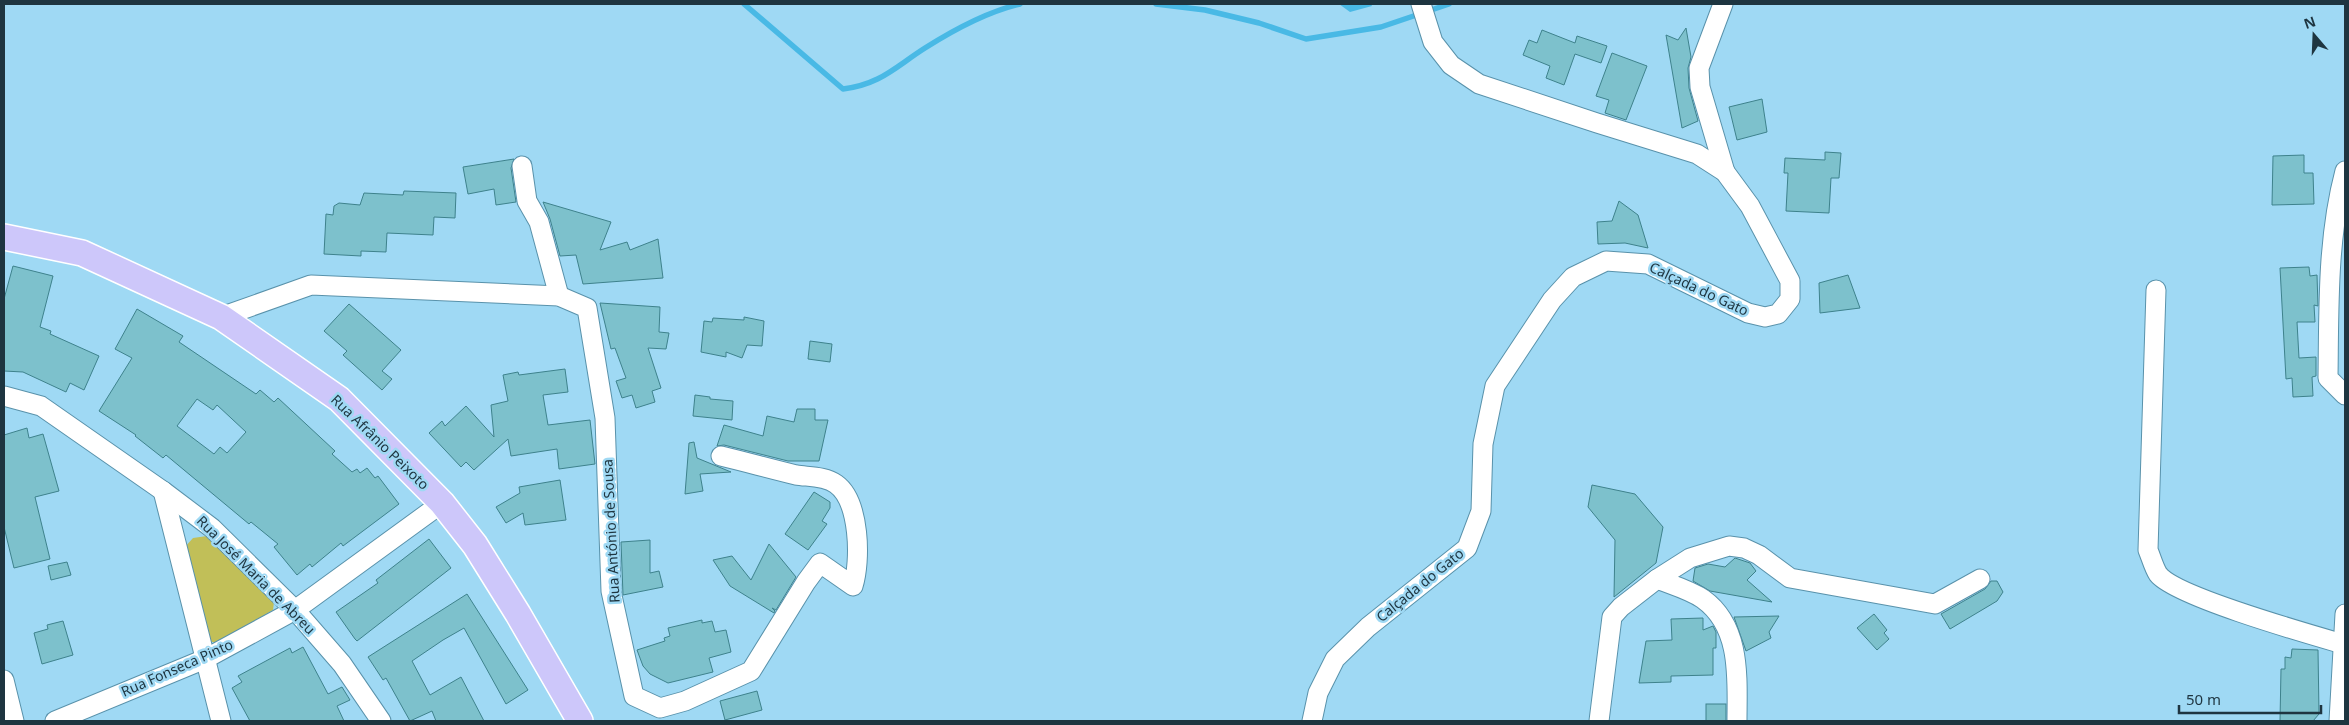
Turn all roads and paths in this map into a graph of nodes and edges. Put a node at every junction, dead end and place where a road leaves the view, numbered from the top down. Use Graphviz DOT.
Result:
graph roads {
  1 [pos="1421,4"];
  2 [pos="1722,4"];
  3 [pos="522,166"];
  4 [pos="2345,171"];
  5 [pos="1725,172"];
  6 [pos="4,237"];
  7 [pos="2156,290"];
  8 [pos="559,296"];
  9 [pos="221,317"];
  10 [pos="2345,395"];
  11 [pos="4,396"];
  12 [pos="721,456"];
  13 [pos="163,491"];
  14 [pos="442,503"];
  15 [pos="1980,578"];
  16 [pos="1657,579"];
  17 [pos="295,610"];
  18 [pos="2345,614"];
  19 [pos="2343,644"];
  20 [pos="205,659"];
  21 [pos="4,680"];
  22 [pos="14,721"];
  23 [pos="55,721"];
  24 [pos="221,721"];
  25 [pos="381,721"];
  26 [pos="580,721"];
  27 [pos="1312,721"];
  28 [pos="1599,721"];
  29 [pos="1737,721"];
  30 [pos="2339,721"];
  1 -- 5 [label="street, Calçada do Gato"];
  2 -- 5 [label="street"];
  3 -- 8 [label="street"];
  4 -- 10 [label="street"];
  5 -- 27 [label="street, Calçada do Gato"];
  6 -- 9 [label="main road, Rua Afrânio Peixoto"];
  7 -- 19 [label="street"];
  8 -- 9 [label="street, Rua António de Sousa"];
  8 -- 12 [label="street, Rua António de Sousa"];
  9 -- 14 [label="main road, Rua Afrânio Peixoto"];
  11 -- 13 [label="street, Rua José Maria de Abreu"];
  13 -- 17 [label="street, Rua José Maria de Abreu"];
  13 -- 20 [label="street"];
  14 -- 17 [label="street, Rua Fonseca Pinto"];
  14 -- 26 [label="main road, Rua Afrânio Peixoto"];
  15 -- 16 [label="street"];
  16 -- 28 [label="street"];
  16 -- 29 [label="street"];
  17 -- 20 [label="street, Rua Fonseca Pinto"];
  17 -- 25 [label="street, Rua José Maria de Abreu"];
  18 -- 19 [label="street"];
  19 -- 30 [label="street"];
  20 -- 23 [label="street, Rua Fonseca Pinto"];
  20 -- 24 [label="street"];
  21 -- 22 [label="street"];
}
